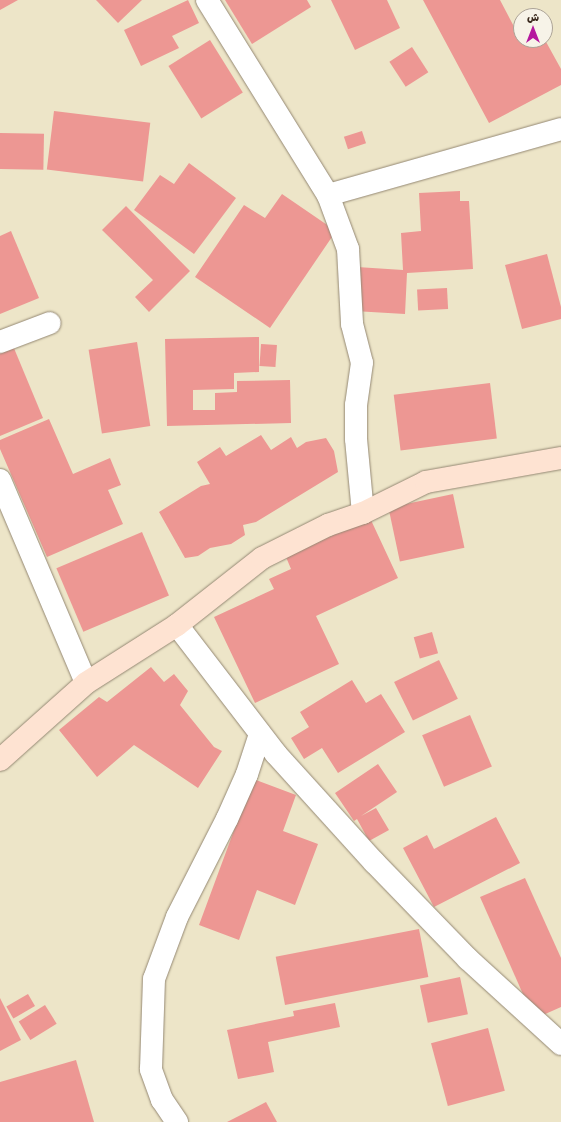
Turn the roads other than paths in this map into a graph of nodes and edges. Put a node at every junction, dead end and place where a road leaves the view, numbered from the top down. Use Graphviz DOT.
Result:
graph roads {
  1 [pos="207,0"];
  2 [pos="561,129"];
  3 [pos="328,195"];
  4 [pos="50,323"];
  5 [pos="0,342"];
  6 [pos="561,458"];
  7 [pos="0,480"];
  8 [pos="363,513"];
  9 [pos="177,626"];
  10 [pos="86,683"];
  11 [pos="260,734"];
  12 [pos="0,760"];
  13 [pos="561,1044"];
  14 [pos="177,1122"];
  1 -- 3 [label="street"];
  2 -- 3 [label="street"];
  3 -- 8 [label="street"];
  4 -- 5 [label="street"];
  6 -- 8 [label="street"];
  7 -- 10 [label="street"];
  8 -- 9 [label="street"];
  9 -- 10 [label="street"];
  9 -- 11 [label="street"];
  10 -- 12 [label="street"];
  11 -- 13 [label="street"];
  11 -- 14 [label="street"];
}
